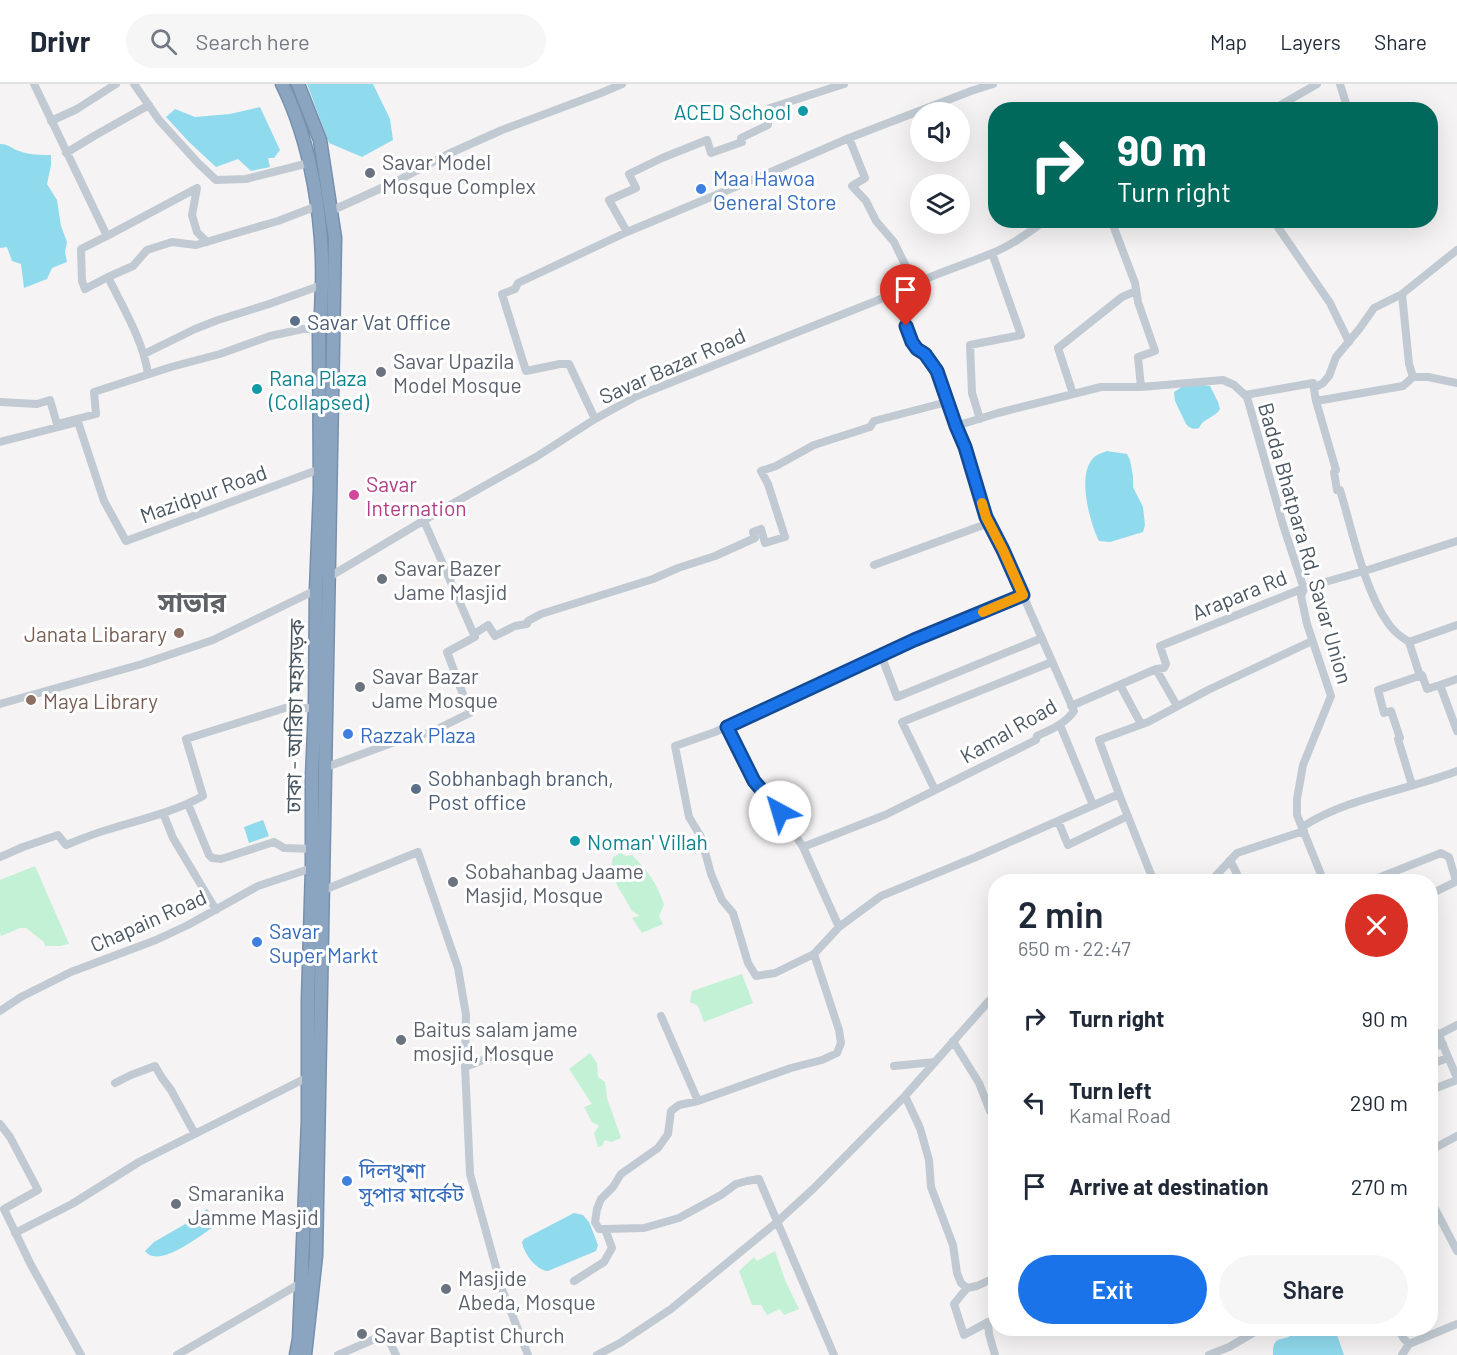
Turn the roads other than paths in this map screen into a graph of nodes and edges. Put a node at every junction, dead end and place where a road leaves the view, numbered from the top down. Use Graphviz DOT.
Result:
graph roads {
  1 [pos="34,84"];
  2 [pos="116,84"];
  3 [pos="134,84"];
  4 [pos="282,84"];
  5 [pos="298,84"];
  6 [pos="622,84"];
  7 [pos="844,84"];
  8 [pos="993,84"];
  9 [pos="1317,84"];
  10 [pos="1340,84"];
  11 [pos="1286,102"];
  12 [pos="1346,102"];
  13 [pos="149,105"];
  14 [pos="51,121"];
  15 [pos="849,138"];
  16 [pos="66,153"];
  17 [pos="309,163"];
  18 [pos="317,206"];
  19 [pos="331,211"];
  20 [pos="1034,228"];
  21 [pos="1114,228"];
  22 [pos="1278,228"];
  23 [pos="627,232"];
  24 [pos="107,236"];
  25 [pos="207,242"];
  26 [pos="1457,250"];
  27 [pos="992,253"];
  28 [pos="108,278"];
  29 [pos="914,282"];
  30 [pos="322,285"];
  31 [pos="1136,291"];
  32 [pos="896,292"];
  33 [pos="1402,294"];
  34 [pos="319,329"];
  35 [pos="1349,342"];
  36 [pos="144,354"];
  37 [pos="148,374"];
  38 [pos="1413,377"];
  39 [pos="1457,383"];
  40 [pos="1141,387"];
  41 [pos="1314,388"];
  42 [pos="1074,394"];
  43 [pos="1245,395"];
  44 [pos="1316,401"];
  45 [pos="0,402"];
  46 [pos="947,402"];
  47 [pos="596,419"];
  48 [pos="980,419"];
  49 [pos="956,426"];
  50 [pos="0,442"];
  51 [pos="320,469"];
  52 [pos="424,520"];
  53 [pos="989,523"];
  54 [pos="1457,541"];
  55 [pos="874,565"];
  56 [pos="1364,571"];
  57 [pos="329,577"];
  58 [pos="1304,588"];
  59 [pos="316,590"];
  60 [pos="1023,595"];
  61 [pos="1457,625"];
  62 [pos="474,634"];
  63 [pos="1042,638"];
  64 [pos="1312,641"];
  65 [pos="1409,642"];
  66 [pos="881,655"];
  67 [pos="1052,662"];
  68 [pos="1156,669"];
  69 [pos="1420,676"];
  70 [pos="1457,679"];
  71 [pos="1119,684"];
  72 [pos="1440,685"];
  73 [pos="0,704"];
  74 [pos="1071,706"];
  75 [pos="1177,706"];
  76 [pos="315,708"];
  77 [pos="1141,724"];
  78 [pos="1060,725"];
  79 [pos="727,727"];
  80 [pos="1457,731"];
  81 [pos="324,768"];
  82 [pos="1457,771"];
  83 [pos="1412,785"];
  84 [pos="935,790"];
  85 [pos="1119,794"];
  86 [pos="188,804"];
  87 [pos="1093,805"];
  88 [pos="163,813"];
  89 [pos="1128,816"];
  90 [pos="1058,821"];
  91 [pos="1303,829"];
  92 [pos="803,847"];
  93 [pos="312,849"];
  94 [pos="0,857"];
  95 [pos="1230,860"];
  96 [pos="312,868"];
  97 [pos="1151,874"];
  98 [pos="1217,874"];
  99 [pos="1237,874"];
  100 [pos="1321,874"];
  101 [pos="1389,874"];
  102 [pos="1456,881"];
  103 [pos="324,890"];
  104 [pos="1438,890"];
  105 [pos="216,910"];
  106 [pos="839,927"];
  107 [pos="814,954"];
  108 [pos="988,1002"];
  109 [pos="0,1011"];
  110 [pos="661,1016"];
  111 [pos="1457,1025"];
  112 [pos="1438,1035"];
  113 [pos="952,1041"];
  114 [pos="1443,1044"];
  115 [pos="1438,1046"];
  116 [pos="501,1053"];
  117 [pos="1448,1058"];
  118 [pos="934,1062"];
  119 [pos="1438,1062"];
  120 [pos="894,1066"];
  121 [pos="465,1067"];
  122 [pos="308,1077"];
  123 [pos="1457,1079"];
  124 [pos="115,1083"];
  125 [pos="1438,1087"];
  126 [pos="904,1096"];
  127 [pos="698,1101"];
  128 [pos="988,1106"];
  129 [pos="0,1124"];
  130 [pos="195,1134"];
  131 [pos="1457,1136"];
  132 [pos="1438,1146"];
  133 [pos="1438,1221"];
  134 [pos="777,1222"];
  135 [pos="605,1229"];
  136 [pos="15,1233"];
  137 [pos="1457,1251"];
  138 [pos="574,1281"];
  139 [pos="988,1281"];
  140 [pos="302,1283"];
  141 [pos="967,1288"];
  142 [pos="988,1323"];
  143 [pos="1457,1324"];
  144 [pos="1438,1332"];
  145 [pos="990,1336"];
  146 [pos="1248,1336"];
  147 [pos="1402,1336"];
  148 [pos="1428,1336"];
  149 [pos="1409,1344"];
  150 [pos="194,1345"];
  151 [pos="81,1355"];
  152 [pos="177,1355"];
  153 [pos="198,1355"];
  154 [pos="296,1355"];
  155 [pos="305,1355"];
  156 [pos="338,1355"];
  157 [pos="396,1355"];
  158 [pos="528,1355"];
  159 [pos="597,1355"];
  160 [pos="834,1355"];
  161 [pos="995,1355"];
  162 [pos="1209,1355"];
  163 [pos="1402,1355"];
  1 -- 14 [label="street"];
  2 -- 14 [label="street"];
  3 -- 13 [label="street"];
  4 -- 17 [label="highway, ঢাকা - আরিচা মহাসড়ক"];
  5 -- 19 [label="highway, ঢাকা - আরিচা মহাসড়ক"];
  6 -- 19 [label="street"];
  7 -- 23 [label="street"];
  8 -- 15 [label="street"];
  9 -- 11 [label="street"];
  10 -- 12 [label="street"];
  13 -- 16 [label="street"];
  13 -- 17 [label="street"];
  14 -- 16 [label="street"];
  15 -- 23 [label="street"];
  15 -- 29 [label="street"];
  16 -- 24 [label="street"];
  17 -- 18 [label="highway, ঢাকা - আরিচা মহাসড়ক"];
  18 -- 25 [label="street"];
  18 -- 30 [label="highway, ঢাকা - আরিচা মহাসড়ক"];
  19 -- 57 [label="highway, ঢাকা - আরিচা মহাসড়ক"];
  20 -- 27 [label="street, Savar Bazar Road"];
  21 -- 31 [label="street"];
  22 -- 35 [label="street"];
  23 -- 47 [label="street"];
  24 -- 25 [label="street"];
  24 -- 28 [label="street"];
  25 -- 28 [label="street"];
  26 -- 33 [label="street"];
  27 -- 29 [label="street, Savar Bazar Road"];
  27 -- 48 [label="street"];
  28 -- 36 [label="street"];
  29 -- 32 [label="street, Savar Bazar Road"];
  30 -- 34 [label="highway, ঢাকা - আরিচা মহাসড়ক"];
  30 -- 36 [label="street"];
  31 -- 40 [label="street"];
  31 -- 42 [label="street"];
  32 -- 46 [label="street, Kamal Road"];
  32 -- 47 [label="street, Savar Bazar Road"];
  33 -- 35 [label="street"];
  33 -- 38 [label="street"];
  34 -- 37 [label="street"];
  34 -- 51 [label="highway, ঢাকা - আরিচা মহাসড়ক"];
  35 -- 41 [label="street"];
  36 -- 37 [label="street"];
  37 -- 45 [label="street"];
  38 -- 39 [label="street"];
  38 -- 44 [label="street"];
  40 -- 42 [label="street, Badda Bhatpara Rd, Savar Union"];
  40 -- 43 [label="street, Badda Bhatpara Rd, Savar Union"];
  41 -- 43 [label="street"];
  41 -- 44 [label="street"];
  42 -- 48 [label="street, Badda Bhatpara Rd, Savar Union"];
  43 -- 58 [label="street, Badda Bhatpara Rd, Savar Union"];
  44 -- 56 [label="street"];
  46 -- 49 [label="street, Kamal Road"];
  46 -- 62 [label="street"];
  47 -- 52 [label="street, Savar Bazar Road"];
  48 -- 49 [label="street, Badda Bhatpara Rd, Savar Union"];
  49 -- 53 [label="street, Kamal Road"];
  50 -- 51 [label="street, Mazidpur Road"];
  51 -- 59 [label="highway, ঢাকা - আরিচা মহাসড়ক"];
  52 -- 57 [label="street, Savar Bazar Road"];
  52 -- 62 [label="street"];
  53 -- 55 [label="street"];
  53 -- 60 [label="street, Kamal Road"];
  54 -- 56 [label="street, Arapara Rd"];
  56 -- 58 [label="street, Arapara Rd"];
  56 -- 65 [label="street"];
  57 -- 81 [label="highway, ঢাকা - আরিচা মহাসড়ক"];
  58 -- 64 [label="street, Badda Bhatpara Rd, Savar Union"];
  58 -- 68 [label="street, Arapara Rd"];
  59 -- 73 [label="street"];
  59 -- 76 [label="highway, ঢাকা - আরিচা মহাসড়ক"];
  60 -- 63 [label="street, Kamal Road"];
  60 -- 66 [label="street"];
  61 -- 65 [label="street"];
  62 -- 81 [label="street"];
  63 -- 66 [label="street"];
  63 -- 67 [label="street, Kamal Road"];
  64 -- 75 [label="street"];
  64 -- 91 [label="street, Badda Bhatpara Rd, Savar Union"];
  65 -- 69 [label="street"];
  66 -- 79 [label="street"];
  67 -- 74 [label="street, Kamal Road"];
  67 -- 84 [label="street"];
  68 -- 71 [label="street"];
  68 -- 75 [label="street"];
  69 -- 72 [label="street"];
  69 -- 83 [label="street"];
  70 -- 72 [label="street"];
  71 -- 74 [label="street"];
  71 -- 77 [label="street"];
  72 -- 80 [label="street"];
  74 -- 78 [label="street, Kamal Road"];
  75 -- 77 [label="street"];
  76 -- 86 [label="street"];
  76 -- 93 [label="highway, ঢাকা - আরিচা মহাসড়ক"];
  77 -- 85 [label="street"];
  78 -- 84 [label="street, Kamal Road"];
  78 -- 87 [label="street"];
  79 -- 92 [label="street"];
  79 -- 107 [label="street"];
  81 -- 103 [label="highway, ঢাকা - আরিচা মহাসড়ক"];
  82 -- 83 [label="street"];
  83 -- 91 [label="street"];
  84 -- 92 [label="street, Kamal Road"];
  85 -- 87 [label="street"];
  85 -- 89 [label="street"];
  86 -- 88 [label="street"];
  86 -- 93 [label="street"];
  87 -- 90 [label="street"];
  88 -- 94 [label="street"];
  88 -- 105 [label="street"];
  89 -- 90 [label="street"];
  89 -- 97 [label="street"];
  90 -- 106 [label="street"];
  91 -- 95 [label="street"];
  91 -- 100 [label="street, Badda Bhatpara Rd, Savar Union"];
  92 -- 106 [label="street"];
  93 -- 96 [label="highway, ঢাকা - আরিচা মহাসড়ক"];
  95 -- 98 [label="street"];
  95 -- 99 [label="street"];
  96 -- 105 [label="street, Chapain Road"];
  96 -- 122 [label="highway, ঢাকা - আরিচা মহাসড়ক"];
  101 -- 102 [label="street"];
  102 -- 104 [label="street"];
  103 -- 121 [label="street"];
  103 -- 155 [label="highway, ঢাকা - আরিচা মহাসড়ক"];
  105 -- 109 [label="street, Chapain Road"];
  106 -- 107 [label="street"];
  107 -- 127 [label="street"];
  108 -- 113 [label="street"];
  110 -- 127 [label="street"];
  111 -- 112 [label="street"];
  112 -- 114 [label="street"];
  113 -- 118 [label="street"];
  113 -- 128 [label="street"];
  114 -- 115 [label="street"];
  114 -- 117 [label="street"];
  116 -- 121 [label="street"];
  117 -- 119 [label="street"];
  117 -- 123 [label="street"];
  118 -- 120 [label="street"];
  118 -- 126 [label="street"];
  121 -- 158 [label="street"];
  122 -- 130 [label="street"];
  122 -- 140 [label="highway, ঢাকা - আরিচা মহাসড়ক"];
  123 -- 125 [label="street"];
  124 -- 130 [label="street"];
  126 -- 134 [label="street"];
  126 -- 141 [label="street"];
  127 -- 135 [label="street"];
  129 -- 136 [label="street"];
  130 -- 136 [label="street"];
  131 -- 132 [label="street"];
  133 -- 137 [label="street"];
  134 -- 135 [label="street"];
  134 -- 159 [label="street"];
  134 -- 160 [label="street"];
  135 -- 138 [label="street"];
  136 -- 151 [label="street"];
  139 -- 141 [label="street"];
  140 -- 150 [label="street"];
  140 -- 154 [label="highway, ঢাকা - আরিচা মহাসড়ক"];
  141 -- 142 [label="street"];
  143 -- 144 [label="street"];
  145 -- 161 [label="street"];
  146 -- 162 [label="street"];
  147 -- 149 [label="street"];
  148 -- 149 [label="street"];
  149 -- 163 [label="street"];
  150 -- 152 [label="street"];
  150 -- 153 [label="street"];
  156 -- 157 [label="street"];
}
